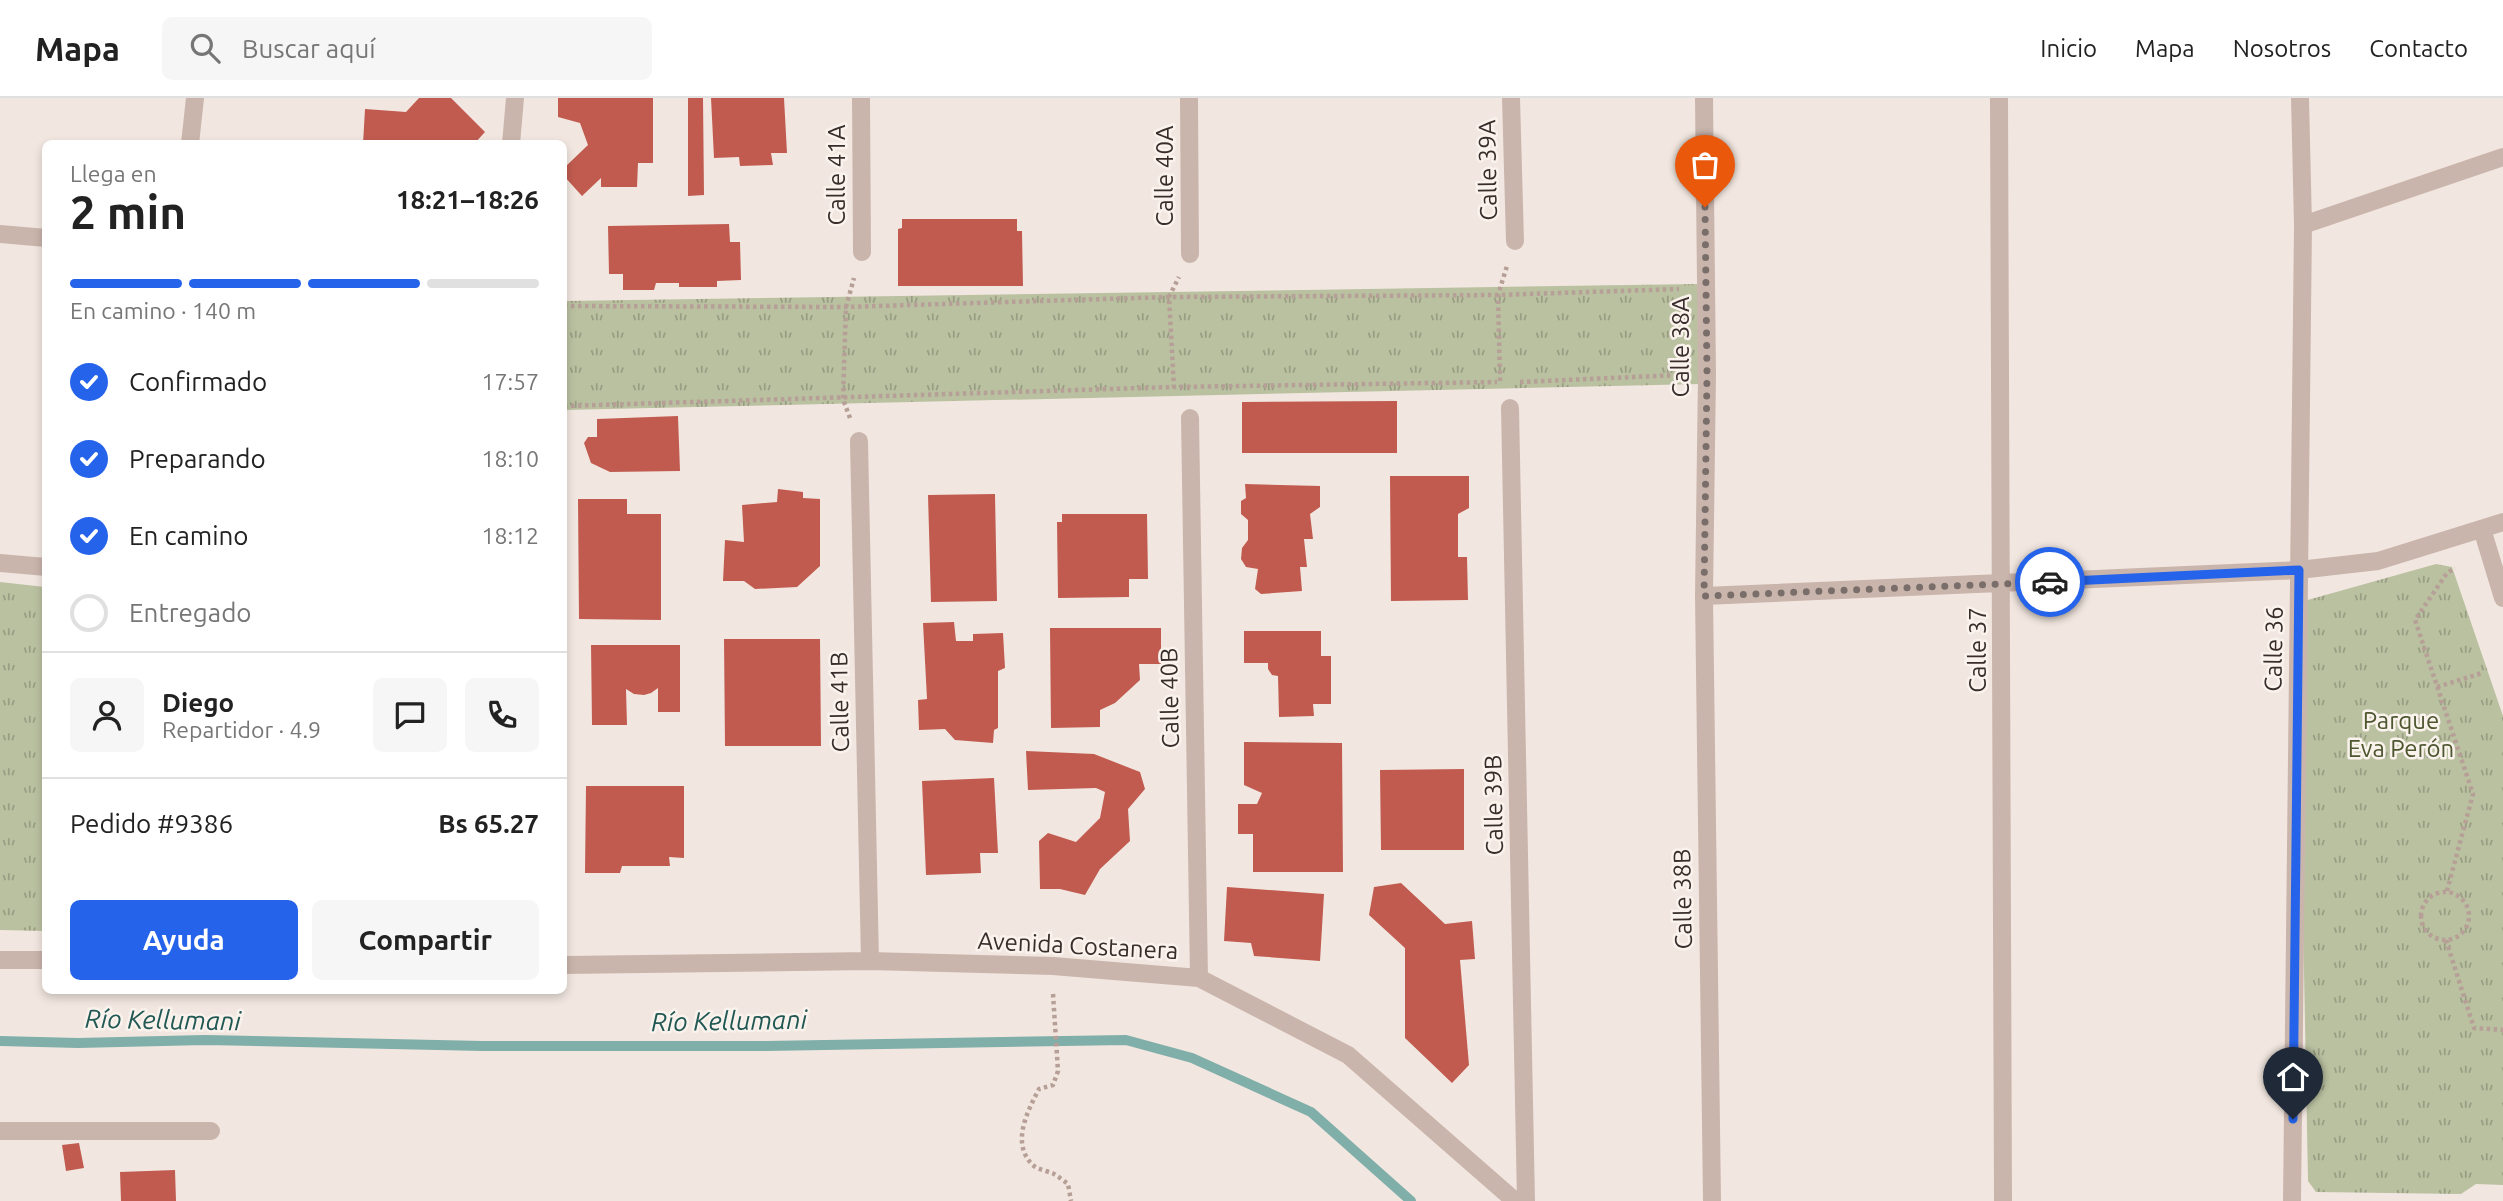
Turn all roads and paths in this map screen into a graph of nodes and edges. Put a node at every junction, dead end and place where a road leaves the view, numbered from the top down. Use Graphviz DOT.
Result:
graph roads {
  1 [pos="195,98"];
  2 [pos="515,98"];
  3 [pos="861,98"];
  4 [pos="1189,98"];
  5 [pos="1511,98"];
  6 [pos="1704,98"];
  7 [pos="1999,98"];
  8 [pos="2300,98"];
  9 [pos="190,140"];
  10 [pos="512,140"];
  11 [pos="2503,157"];
  12 [pos="2302,225"];
  13 [pos="0,234"];
  14 [pos="42,238"];
  15 [pos="1514,242"];
  16 [pos="862,253"];
  17 [pos="1190,254"];
  18 [pos="1705,288"];
  19 [pos="1497,295"];
  20 [pos="1170,296"];
  21 [pos="567,306"];
  22 [pos="846,307"];
  23 [pos="1707,374"];
  24 [pos="1500,382"];
  25 [pos="1174,387"];
  26 [pos="843,399"];
  27 [pos="567,406"];
  28 [pos="1510,408"];
  29 [pos="1190,418"];
  30 [pos="859,441"];
  31 [pos="2503,522"];
  32 [pos="2484,537"];
  33 [pos="0,563"];
  34 [pos="42,567"];
  35 [pos="2299,570"];
  36 [pos="2002,584"];
  37 [pos="1704,596"];
  38 [pos="2503,598"];
  39 [pos="2482,673"];
  40 [pos="2437,687"];
  41 [pos="2447,891"];
  42 [pos="2446,940"];
  43 [pos="0,960"];
  44 [pos="42,960"];
  45 [pos="870,961"];
  46 [pos="567,965"];
  47 [pos="1199,978"];
  48 [pos="1054,1026"];
  49 [pos="2503,1030"];
  50 [pos="0,1131"];
  51 [pos="211,1131"];
  52 [pos="1071,1201"];
  53 [pos="1515,1201"];
  54 [pos="1526,1201"];
  55 [pos="1712,1201"];
  56 [pos="2003,1201"];
  57 [pos="2292,1201"];
  1 -- 9 [label="street"];
  2 -- 10 [label="street"];
  3 -- 16 [label="street, Calle 41A"];
  4 -- 17 [label="street, Calle 40A"];
  5 -- 15 [label="street, Calle 39A"];
  6 -- 18 [label="street, Calle 38A"];
  7 -- 36 [label="street, Calle 37"];
  8 -- 12 [label="street, Calle 36"];
  11 -- 12 [label="street"];
  12 -- 35 [label="street, Calle 36"];
  13 -- 14 [label="street"];
  15 -- 19 [label="path"];
  17 -- 20 [label="path"];
  18 -- 19 [label="path"];
  18 -- 23 [label="street, Calle 38A"];
  19 -- 20 [label="path"];
  19 -- 24 [label="path"];
  20 -- 22 [label="path"];
  20 -- 25 [label="path"];
  21 -- 22 [label="path"];
  22 -- 26 [label="path"];
  23 -- 24 [label="path"];
  23 -- 37 [label="street, Calle 38A"];
  24 -- 25 [label="path"];
  24 -- 28 [label="path"];
  25 -- 26 [label="path"];
  25 -- 29 [label="path"];
  26 -- 27 [label="path"];
  28 -- 54 [label="street, Calle 39B"];
  29 -- 47 [label="street, Calle 40B"];
  30 -- 45 [label="street, Calle 41B"];
  31 -- 32 [label="street"];
  32 -- 35 [label="street"];
  32 -- 38 [label="street"];
  32 -- 40 [label="path"];
  33 -- 34 [label="street"];
  35 -- 36 [label="street"];
  35 -- 57 [label="street, Calle 36"];
  36 -- 37 [label="street"];
  36 -- 56 [label="street, Calle 37"];
  37 -- 55 [label="street, Calle 38B"];
  39 -- 40 [label="path"];
  40 -- 41 [label="path"];
  41 -- 42 [label="path"];
  41 -- 42 [label="path"];
  42 -- 49 [label="path"];
  43 -- 44 [label="street"];
  45 -- 46 [label="street, Avenida Costanera"];
  45 -- 47 [label="street, Avenida Costanera"];
  47 -- 53 [label="street, Avenida Costanera"];
  48 -- 52 [label="path"];
  50 -- 51 [label="street"];
}
